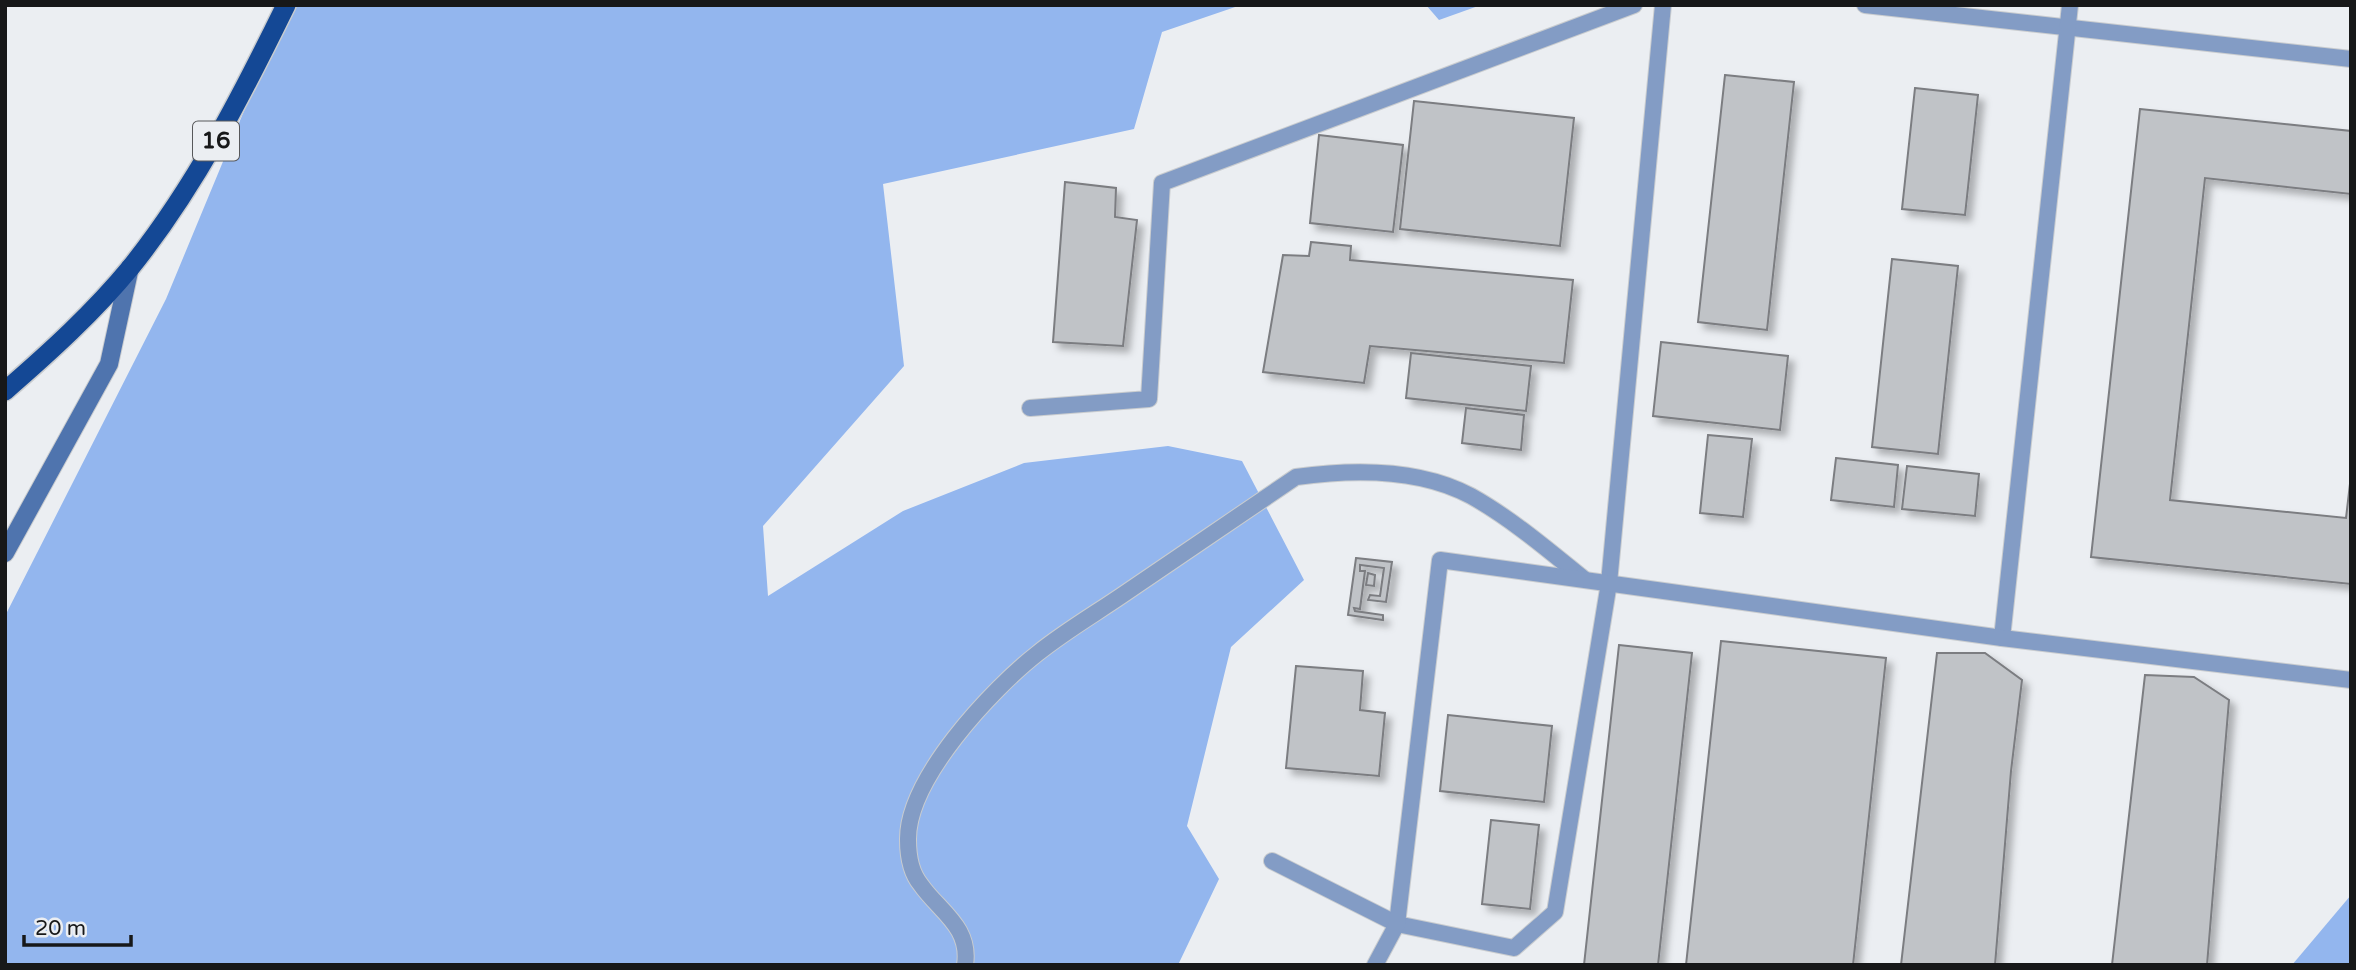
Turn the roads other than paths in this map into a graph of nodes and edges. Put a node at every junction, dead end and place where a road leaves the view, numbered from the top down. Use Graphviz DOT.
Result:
graph roads {
  1 [pos="286,5"];
  2 [pos="1634,5"];
  3 [pos="1663,5"];
  4 [pos="1864,5"];
  5 [pos="2070,5"];
  6 [pos="2067,29"];
  7 [pos="2351,59"];
  8 [pos="130,267"];
  9 [pos="5,390"];
  10 [pos="1030,408"];
  11 [pos="5,553"];
  12 [pos="1586,581"];
  13 [pos="1609,583"];
  14 [pos="2002,638"];
  15 [pos="2351,680"];
  16 [pos="1272,861"];
  17 [pos="1397,924"];
  18 [pos="965,965"];
  19 [pos="1375,965"];
  1 -- 8 [label="highway, 16"];
  2 -- 10 [label="lane"];
  3 -- 13 [label="lane"];
  4 -- 6 [label="lane"];
  5 -- 6 [label="lane"];
  6 -- 7 [label="lane"];
  6 -- 14 [label="lane"];
  8 -- 9 [label="highway, 16"];
  8 -- 11 [label="main road"];
  12 -- 13 [label="lane"];
  12 -- 17 [label="lane"];
  12 -- 18 [label="lane"];
  13 -- 14 [label="lane"];
  13 -- 17 [label="lane"];
  14 -- 15 [label="lane"];
  16 -- 17 [label="lane"];
  17 -- 19 [label="lane"];
}
